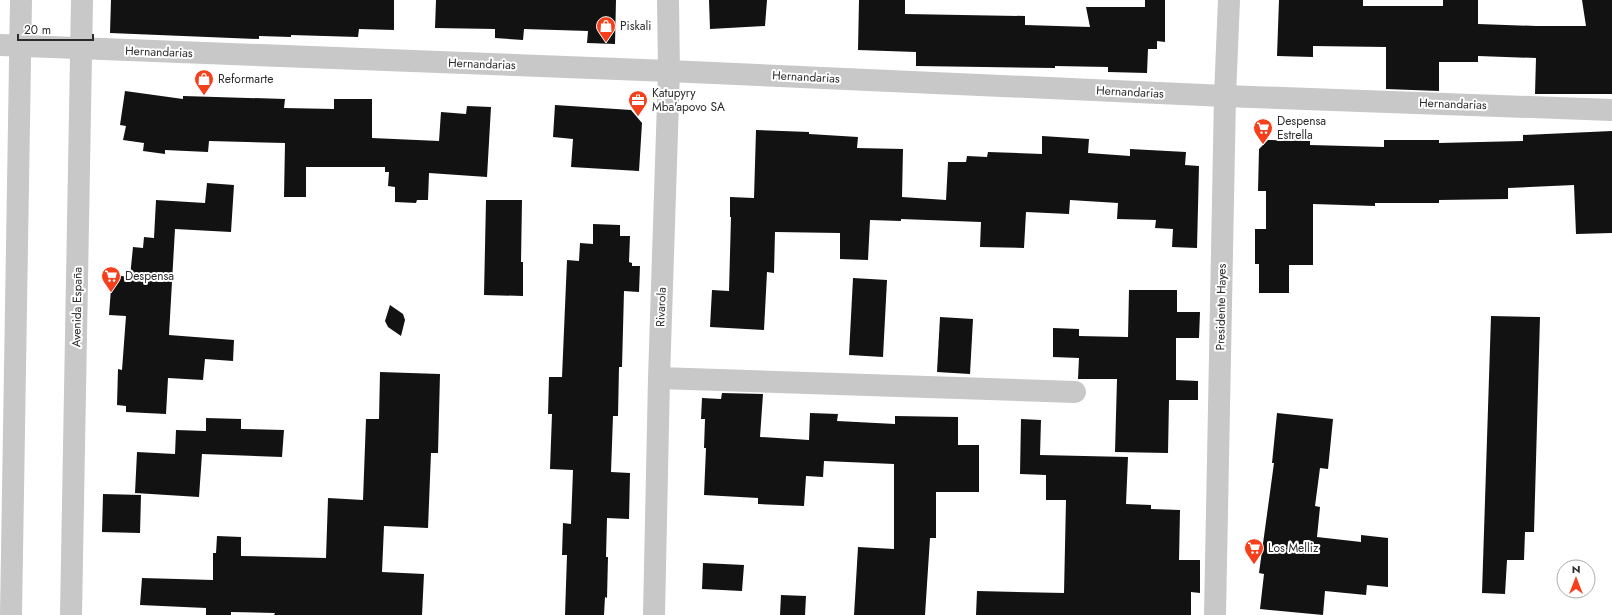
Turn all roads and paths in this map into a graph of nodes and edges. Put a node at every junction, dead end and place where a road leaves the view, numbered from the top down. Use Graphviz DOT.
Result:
graph roads {
  1 [pos="21,0"];
  2 [pos="82,0"];
  3 [pos="668,0"];
  4 [pos="1229,0"];
  5 [pos="10,46"];
  6 [pos="81,49"];
  7 [pos="669,71"];
  8 [pos="1224,96"];
  9 [pos="1612,110"];
  10 [pos="659,378"];
  11 [pos="1075,392"];
  12 [pos="11,615"];
  13 [pos="71,615"];
  14 [pos="654,615"];
  15 [pos="1215,615"];
  1 -- 5 [label="street"];
  2 -- 6 [label="street, Avenida España"];
  3 -- 7 [label="street, Rivarola"];
  4 -- 8 [label="street, Presidente Hayes"];
  5 -- 6 [label="street, Hernandarias"];
  5 -- 12 [label="street"];
  6 -- 7 [label="street, Hernandarias"];
  6 -- 13 [label="street, Avenida España"];
  7 -- 8 [label="street, Hernandarias"];
  7 -- 10 [label="street, Rivarola"];
  8 -- 9 [label="street, Hernandarias"];
  8 -- 15 [label="street, Presidente Hayes"];
  10 -- 11 [label="street"];
  10 -- 14 [label="street, Rivarola"];
}
